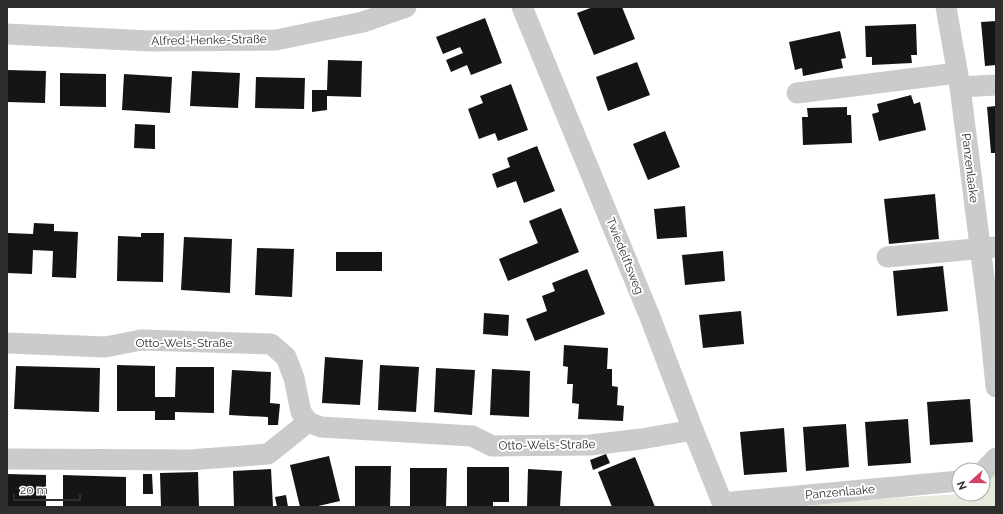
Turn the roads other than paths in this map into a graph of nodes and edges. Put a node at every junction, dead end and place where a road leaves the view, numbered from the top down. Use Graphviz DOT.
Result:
graph roads {
  1 [pos="406,7"];
  2 [pos="522,7"];
  3 [pos="946,7"];
  4 [pos="7,34"];
  5 [pos="958,80"];
  6 [pos="996,85"];
  7 [pos="797,93"];
  8 [pos="988,248"];
  9 [pos="887,257"];
  10 [pos="993,325"];
  11 [pos="7,343"];
  12 [pos="996,387"];
  13 [pos="308,422"];
  14 [pos="693,430"];
  15 [pos="7,459"];
  16 [pos="951,482"];
  17 [pos="723,505"];
  1 -- 4 [label="street, Alfred-Henke-Straße"];
  2 -- 14 [label="street, Twiedelftsweg"];
  3 -- 5 [label="street, Panzenlaake"];
  5 -- 6 [label="street"];
  5 -- 7 [label="street"];
  5 -- 8 [label="street, Panzenlaake"];
  8 -- 9 [label="street"];
  8 -- 10 [label="street, Panzenlaake"];
  10 -- 12 [label="street, Panzenlaake"];
  11 -- 13 [label="street, Otto-Wels-Straße"];
  13 -- 14 [label="street, Otto-Wels-Straße"];
  13 -- 15 [label="street"];
  14 -- 17 [label="street, Twiedelftsweg"];
  16 -- 17 [label="street, Panzenlaake"];
}
